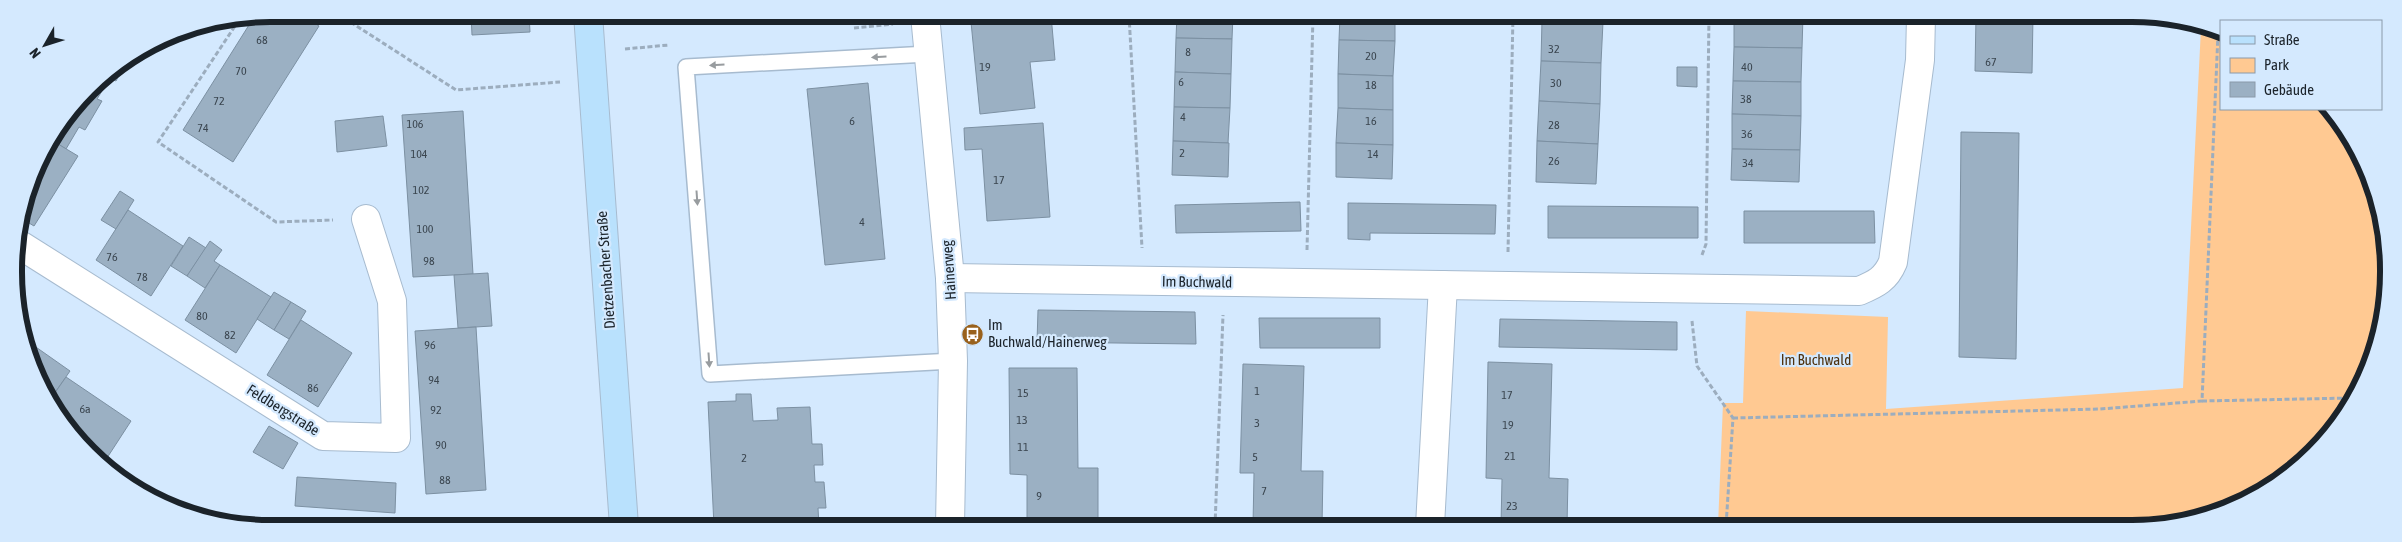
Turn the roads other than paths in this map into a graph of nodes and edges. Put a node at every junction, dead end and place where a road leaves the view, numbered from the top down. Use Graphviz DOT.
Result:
graph roads {
  1 [pos="589,22"];
  2 [pos="926,22"];
  3 [pos="1922,22"];
  4 [pos="928,54"];
  5 [pos="366,219"];
  6 [pos="24,247"];
  7 [pos="950,278"];
  8 [pos="1444,285"];
  9 [pos="953,361"];
  10 [pos="624,520"];
  11 [pos="950,520"];
  12 [pos="1430,520"];
  1 -- 10 [label="main road, Dietzenbacher Straße"];
  2 -- 4 [label="street, Hainerweg"];
  3 -- 8 [label="street, Im Buchwald"];
  4 -- 7 [label="street, Hainerweg"];
  4 -- 9 [label="lane, one-way"];
  5 -- 6 [label="street, Feldbergstraße"];
  7 -- 8 [label="street, Im Buchwald"];
  7 -- 9 [label="street, Hainerweg"];
  8 -- 12 [label="street"];
  9 -- 11 [label="street, Hainerweg"];
}
